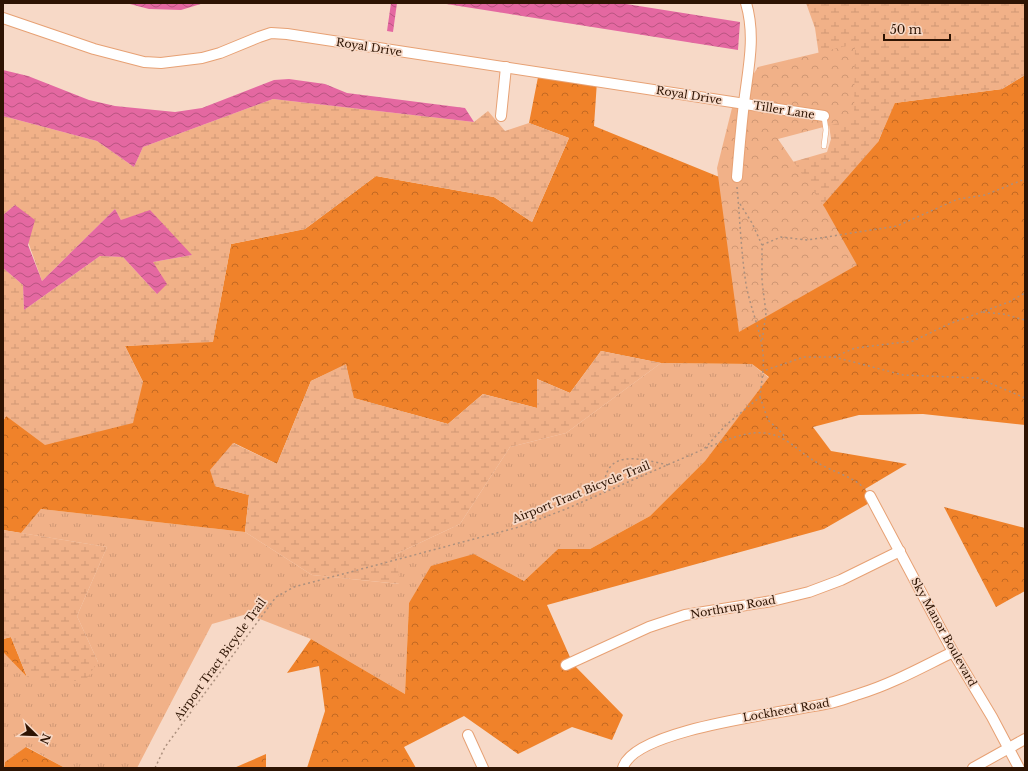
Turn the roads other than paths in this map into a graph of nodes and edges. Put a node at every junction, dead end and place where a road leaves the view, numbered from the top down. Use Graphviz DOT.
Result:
graph roads {
  1 [pos="746,3"];
  2 [pos="3,18"];
  3 [pos="506,67"];
  4 [pos="744,104"];
  5 [pos="501,116"];
  6 [pos="824,116"];
  7 [pos="824,146"];
  8 [pos="737,177"];
  9 [pos="870,496"];
  10 [pos="900,551"];
  11 [pos="953,652"];
  12 [pos="566,665"];
  13 [pos="468,735"];
  14 [pos="1025,739"];
  15 [pos="1008,749"];
  16 [pos="483,768"];
  17 [pos="623,768"];
  18 [pos="973,768"];
  19 [pos="1019,768"];
  1 -- 4 [label="street, Tiller Lane"];
  2 -- 3 [label="street, Royal Drive"];
  3 -- 4 [label="street, Royal Drive"];
  3 -- 5 [label="street"];
  4 -- 6 [label="street, Tiller Lane"];
  4 -- 8 [label="street, Tiller Lane"];
  6 -- 7 [label="lane"];
  9 -- 10 [label="street, Sky Manor Boulevard"];
  10 -- 11 [label="street, Sky Manor Boulevard"];
  10 -- 12 [label="street, Northrup Road"];
  11 -- 15 [label="street, Sky Manor Boulevard"];
  11 -- 17 [label="street, Lockheed Road"];
  13 -- 16 [label="street"];
  14 -- 15 [label="street"];
  15 -- 18 [label="street"];
  15 -- 19 [label="street, Sky Manor Boulevard"];
}
